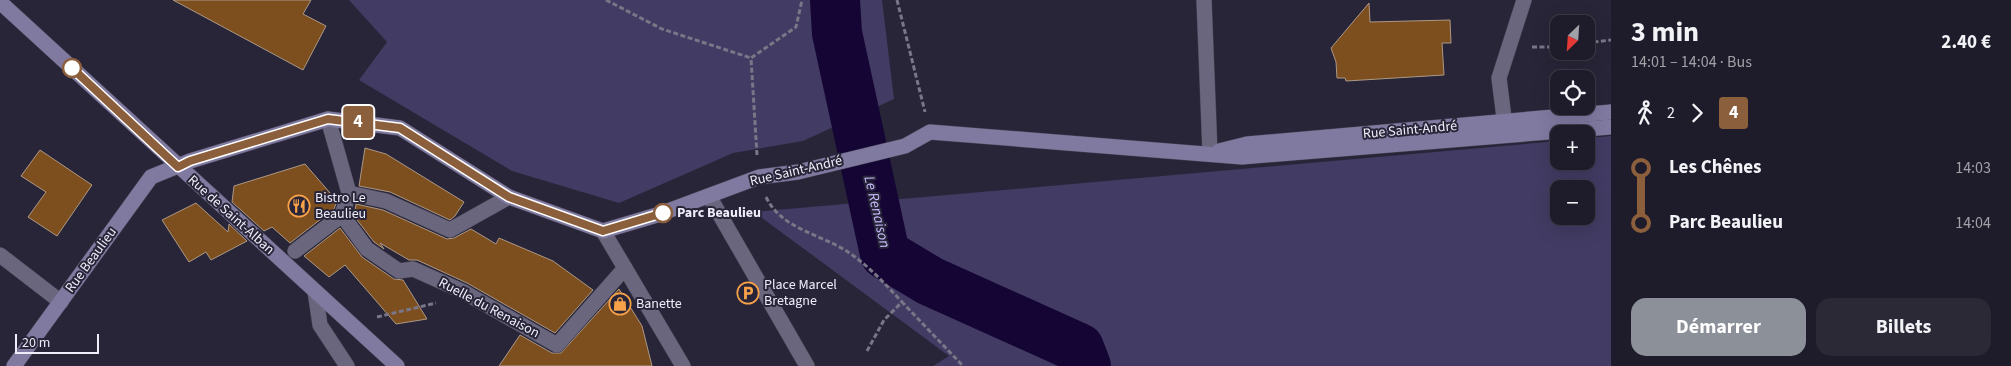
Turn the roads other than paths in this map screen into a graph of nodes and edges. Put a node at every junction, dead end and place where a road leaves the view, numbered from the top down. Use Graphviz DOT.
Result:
graph roads {
  1 [pos="1204,0"];
  2 [pos="1524,0"];
  3 [pos="0,2"];
  4 [pos="1611,112"];
  5 [pos="328,119"];
  6 [pos="1611,127"];
  7 [pos="1506,128"];
  8 [pos="1210,153"];
  9 [pos="178,167"];
  10 [pos="349,193"];
  11 [pos="710,196"];
  12 [pos="509,197"];
  13 [pos="342,215"];
  14 [pos="603,231"];
  15 [pos="294,251"];
  16 [pos="0,255"];
  17 [pos="625,268"];
  18 [pos="315,291"];
  19 [pos="61,302"];
  20 [pos="14,366"];
  21 [pos="347,366"];
  22 [pos="397,366"];
  23 [pos="683,366"];
  24 [pos="807,366"];
  1 -- 8 [label="street"];
  2 -- 7 [label="street"];
  3 -- 9 [label="street, Rue de Saint-Alban"];
  4 -- 7 [label="street, Rue Saint-André"];
  5 -- 9 [label="street"];
  5 -- 10 [label="street"];
  5 -- 12 [label="street"];
  6 -- 7 [label="street, Rue Saint-André"];
  7 -- 8 [label="street, Rue Saint-André"];
  8 -- 11 [label="street, Rue Saint-André"];
  9 -- 18 [label="street, Rue de Saint-Alban"];
  9 -- 19 [label="street, Rue Beaulieu"];
  10 -- 12 [label="street"];
  10 -- 13 [label="street"];
  11 -- 14 [label="street, Rue Saint-André"];
  11 -- 24 [label="street"];
  12 -- 14 [label="street"];
  13 -- 15 [label="street"];
  13 -- 17 [label="street, Ruelle du Renaison"];
  14 -- 17 [label="street"];
  16 -- 19 [label="street"];
  17 -- 23 [label="street"];
  18 -- 21 [label="street"];
  18 -- 22 [label="street, Rue de Saint-Alban"];
  19 -- 20 [label="street, Rue Beaulieu"];
}
